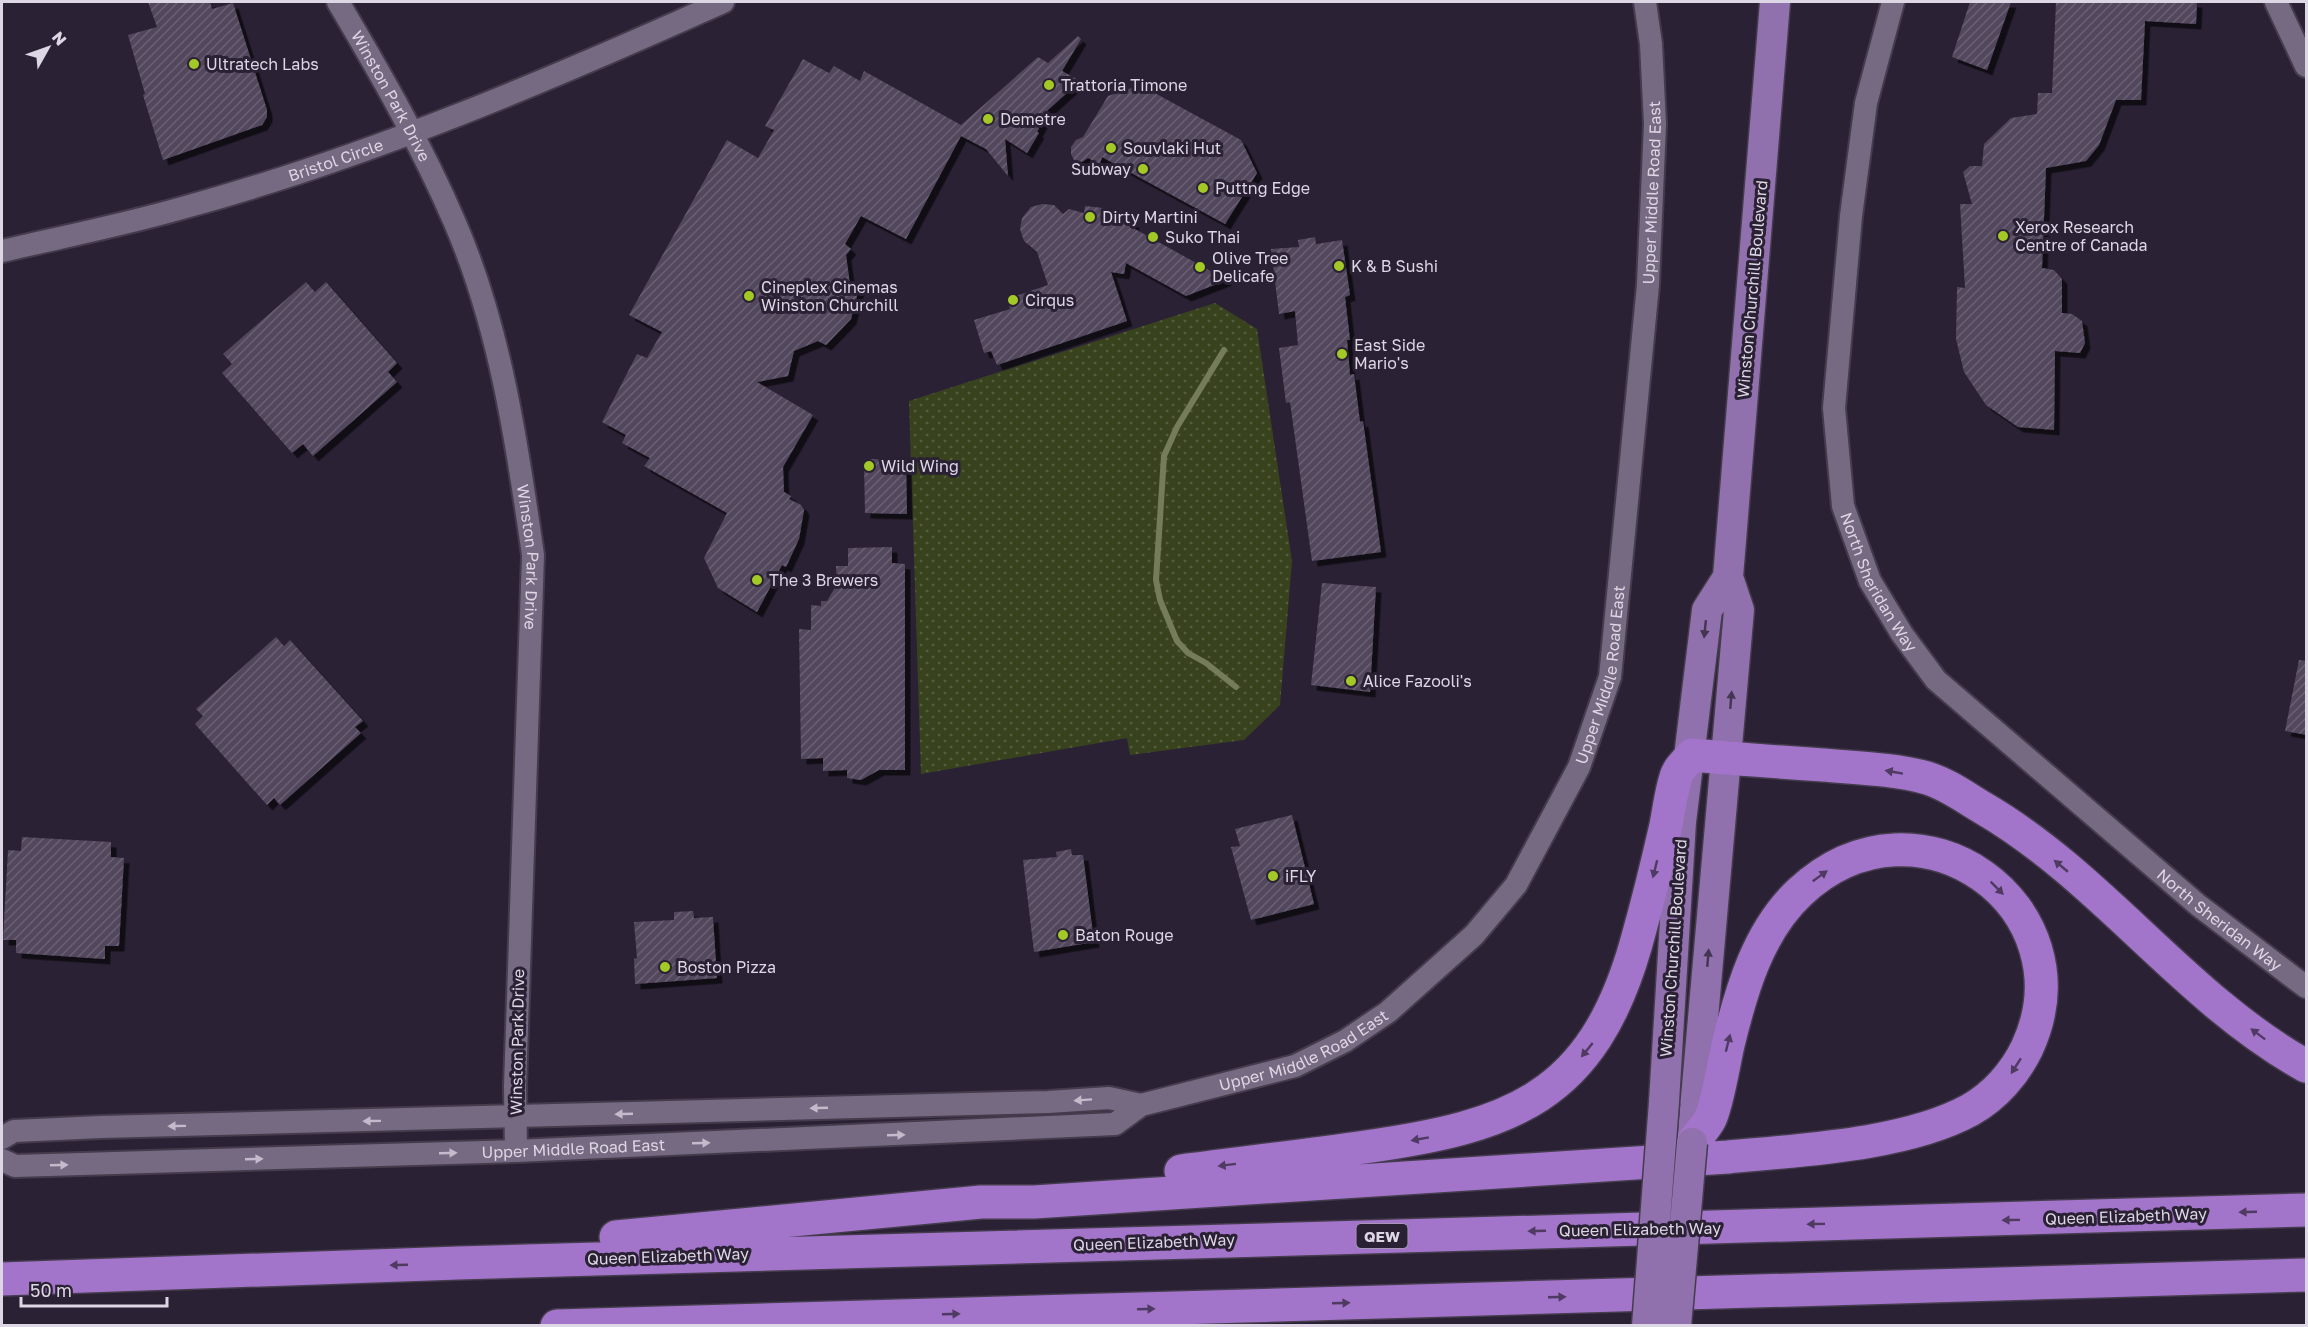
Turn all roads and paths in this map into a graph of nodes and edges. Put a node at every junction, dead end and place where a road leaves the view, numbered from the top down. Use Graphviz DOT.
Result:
graph roads {
  1 [pos="338,2"];
  2 [pos="723,2"];
  3 [pos="1645,2"];
  4 [pos="1775,2"];
  5 [pos="1893,2"];
  6 [pos="2276,2"];
  7 [pos="2307,66"];
  8 [pos="413,133"];
  9 [pos="2,251"];
  10 [pos="1728,577"];
  11 [pos="1692,755"];
  12 [pos="1726,758"];
  13 [pos="2307,987"];
  14 [pos="2307,1066"];
  15 [pos="1705,1100"];
  16 [pos="1141,1105"];
  17 [pos="515,1118"];
  18 [pos="2,1138"];
  19 [pos="1692,1143"];
  20 [pos="516,1151"];
  21 [pos="2,1160"];
  22 [pos="981,1202"];
  23 [pos="2307,1210"];
  24 [pos="458,1263"];
  25 [pos="2307,1275"];
  26 [pos="2,1279"];
  27 [pos="557,1326"];
  28 [pos="1647,1326"];
  29 [pos="1676,1326"];
  1 -- 8 [label="street, Winston Park Drive"];
  2 -- 8 [label="street, Bristol Circle"];
  3 -- 16 [label="street, Upper Middle Road East"];
  4 -- 10 [label="main road, Winston Churchill Boulevard"];
  5 -- 13 [label="street, North Sheridan Way"];
  6 -- 7 [label="street"];
  8 -- 9 [label="street, Bristol Circle"];
  8 -- 17 [label="street, Winston Park Drive"];
  10 -- 11 [label="main road, Winston Churchill Boulevard, one-way"];
  12 -- 10 [label="main road, Winston Churchill Boulevard, one-way"];
  11 -- 12 [label="highway"];
  11 -- 22 [label="highway, one-way"];
  11 -- 28 [label="main road, Winston Churchill Boulevard, bridge"];
  14 -- 12 [label="highway, one-way"];
  15 -- 12 [label="main road, Winston Churchill Boulevard, one-way"];
  15 -- 19 [label="highway"];
  15 -- 22 [label="highway, one-way"];
  16 -- 17 [label="street, Upper Middle Road East, one-way"];
  20 -- 16 [label="street, Upper Middle Road East, one-way"];
  17 -- 18 [label="street, Upper Middle Road East, one-way"];
  17 -- 20 [label="street, Winston Park Drive"];
  19 -- 29 [label="main road, bridge"];
  21 -- 20 [label="street, Upper Middle Road East, one-way"];
  22 -- 24 [label="highway"];
  23 -- 24 [label="highway, Queen Elizabeth Way / QEW, one-way"];
  24 -- 26 [label="highway, Queen Elizabeth Way / QEW, one-way"];
  27 -- 25 [label="highway, one-way"];
}
